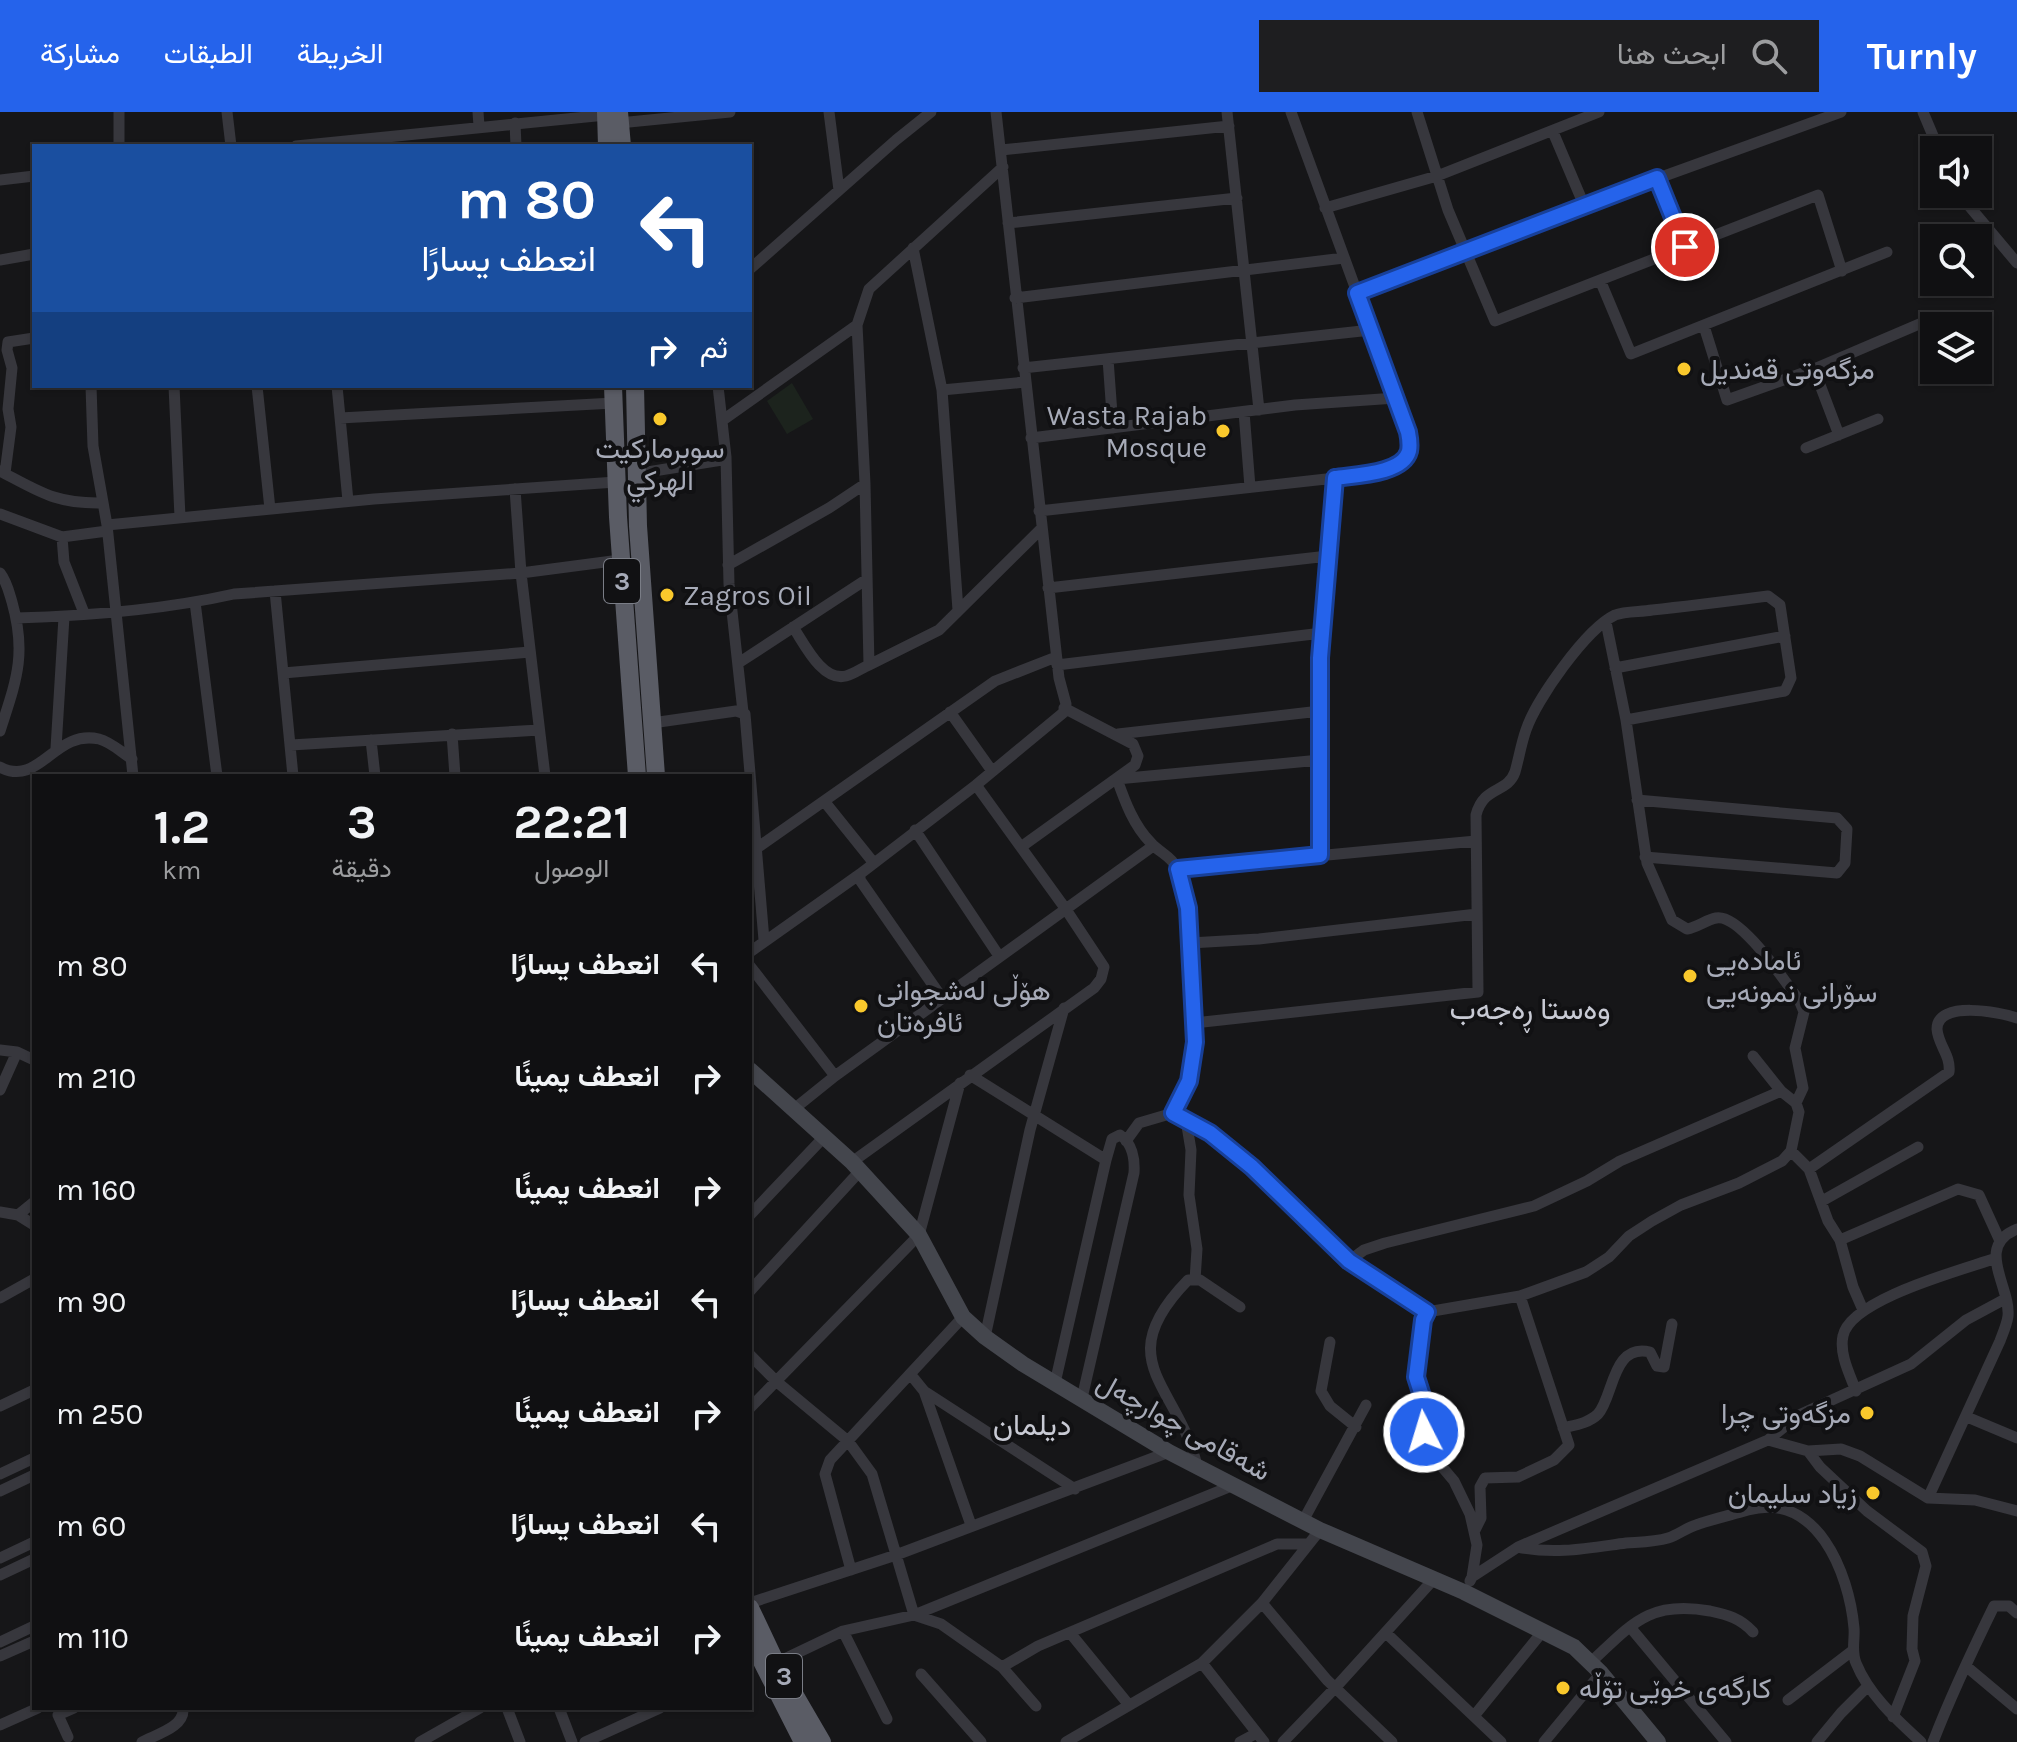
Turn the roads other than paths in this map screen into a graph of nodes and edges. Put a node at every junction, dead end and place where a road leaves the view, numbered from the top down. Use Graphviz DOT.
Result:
graph roads {
  1 [pos="119,112"];
  2 [pos="227,112"];
  3 [pos="478,112"];
  4 [pos="730,112"];
  5 [pos="829,112"];
  6 [pos="931,112"];
  7 [pos="996,112"];
  8 [pos="1227,112"];
  9 [pos="1291,112"];
  10 [pos="1417,112"];
  11 [pos="1599,112"];
  12 [pos="1841,112"];
  13 [pos="1923,112"];
  14 [pos="559,115"];
  15 [pos="612,115"];
  16 [pos="916,117"];
  17 [pos="1574,117"];
  18 [pos="515,123"];
  19 [pos="479,126"];
  20 [pos="1229,126"];
  21 [pos="1553,132"];
  22 [pos="1933,136"];
  23 [pos="119,144"];
  24 [pos="231,144"];
  25 [pos="325,144"];
  26 [pos="516,144"];
  27 [pos="607,144"];
  28 [pos="621,144"];
  29 [pos="1001,150"];
  30 [pos="1003,167"];
  31 [pos="32,176"];
  32 [pos="1437,176"];
  33 [pos="1657,178"];
  34 [pos="0,180"];
  35 [pos="839,190"];
  36 [pos="1237,198"];
  37 [pos="1584,205"];
  38 [pos="1325,208"];
  39 [pos="1971,208"];
  40 [pos="1008,223"];
  41 [pos="1685,247"];
  42 [pos="913,248"];
  43 [pos="1465,251"];
  44 [pos="1887,252"];
  45 [pos="32,254"];
  46 [pos="1344,258"];
  47 [pos="0,260"];
  48 [pos="2017,263"];
  49 [pos="752,267"];
  50 [pos="1245,270"];
  51 [pos="1842,271"];
  52 [pos="1600,280"];
  53 [pos="1357,293"];
  54 [pos="1015,298"];
  55 [pos="1920,324"];
  56 [pos="857,325"];
  57 [pos="1704,326"];
  58 [pos="1371,330"];
  59 [pos="32,338"];
  60 [pos="4,343"];
  61 [pos="1252,343"];
  62 [pos="1108,359"];
  63 [pos="1023,368"];
  64 [pos="1814,369"];
  65 [pos="1025,382"];
  66 [pos="91,388"];
  67 [pos="174,388"];
  68 [pos="257,388"];
  69 [pos="337,388"];
  70 [pos="635,388"];
  71 [pos="718,388"];
  72 [pos="942,390"];
  73 [pos="614,395"];
  74 [pos="1396,398"];
  75 [pos="1259,410"];
  76 [pos="1244,412"];
  77 [pos="340,418"];
  78 [pos="1878,419"];
  79 [pos="723,420"];
  80 [pos="1113,428"];
  81 [pos="1839,435"];
  82 [pos="1031,438"];
  83 [pos="1806,448"];
  84 [pos="726,457"];
  85 [pos="2,472"];
  86 [pos="635,474"];
  87 [pos="1335,478"];
  88 [pos="616,482"];
  89 [pos="865,484"];
  90 [pos="1250,487"];
  91 [pos="515,489"];
  92 [pos="348,501"];
  93 [pos="102,503"];
  94 [pos="270,509"];
  95 [pos="1039,511"];
  96 [pos="0,514"];
  97 [pos="180,517"];
  98 [pos="107,528"];
  99 [pos="1041,529"];
  100 [pos="62,537"];
  101 [pos="1328,556"];
  102 [pos="620,560"];
  103 [pos="728,565"];
  104 [pos="0,573"];
  105 [pos="521,573"];
  106 [pos="867,579"];
  107 [pos="1048,588"];
  108 [pos="275,591"];
  109 [pos="195,602"];
  110 [pos="116,610"];
  111 [pos="958,610"];
  112 [pos="84,613"];
  113 [pos="64,617"];
  114 [pos="16,618"];
  115 [pos="1606,622"];
  116 [pos="793,627"];
  117 [pos="1322,633"];
  118 [pos="1785,636"];
  119 [pos="530,652"];
  120 [pos="1057,661"];
  121 [pos="740,662"];
  122 [pos="869,665"];
  123 [pos="1615,668"];
  124 [pos="283,673"];
  125 [pos="1064,708"];
  126 [pos="1320,711"];
  127 [pos="743,712"];
  128 [pos="950,712"];
  129 [pos="1626,720"];
  130 [pos="652,723"];
  131 [pos="539,730"];
  132 [pos="0,731"];
  133 [pos="452,734"];
  134 [pos="1118,734"];
  135 [pos="371,740"];
  136 [pos="291,745"];
  137 [pos="653,745"];
  138 [pos="56,748"];
  139 [pos="633,748"];
  140 [pos="132,759"];
  141 [pos="1320,760"];
  142 [pos="0,767"];
  143 [pos="992,771"];
  144 [pos="133,774"];
  145 [pos="217,774"];
  146 [pos="293,774"];
  147 [pos="375,774"];
  148 [pos="455,774"];
  149 [pos="545,774"];
  150 [pos="637,774"];
  151 [pos="656,774"];
  152 [pos="751,774"];
  153 [pos="1117,779"];
  154 [pos="976,785"];
  155 [pos="752,786"];
  156 [pos="1637,800"];
  157 [pos="824,801"];
  158 [pos="915,830"];
  159 [pos="1476,841"];
  160 [pos="1153,846"];
  161 [pos="1021,847"];
  162 [pos="757,848"];
  163 [pos="1320,855"];
  164 [pos="1645,857"];
  165 [pos="873,862"];
  166 [pos="1178,869"];
  167 [pos="860,874"];
  168 [pos="1065,908"];
  169 [pos="1477,914"];
  170 [pos="764,940"];
  171 [pos="1190,943"];
  172 [pos="752,950"];
  173 [pos="999,956"];
  174 [pos="752,969"];
  175 [pos="942,998"];
  176 [pos="1064,1008"];
  177 [pos="2017,1018"];
  178 [pos="1194,1023"];
  179 [pos="0,1050"];
  180 [pos="17,1052"];
  181 [pos="1753,1056"];
  182 [pos="32,1059"];
  183 [pos="752,1072"];
  184 [pos="835,1076"];
  185 [pos="965,1079"];
  186 [pos="0,1090"];
  187 [pos="1781,1091"];
  188 [pos="1796,1103"];
  189 [pos="794,1109"];
  190 [pos="1173,1113"];
  191 [pos="1034,1117"];
  192 [pos="1186,1120"];
  193 [pos="824,1137"];
  194 [pos="1126,1141"];
  195 [pos="1918,1147"];
  196 [pos="1791,1151"];
  197 [pos="1106,1160"];
  198 [pos="856,1167"];
  199 [pos="1809,1169"];
  200 [pos="1822,1201"];
  201 [pos="32,1204"];
  202 [pos="753,1207"];
  203 [pos="0,1212"];
  204 [pos="18,1215"];
  205 [pos="32,1224"];
  206 [pos="2017,1229"];
  207 [pos="919,1235"];
  208 [pos="1840,1240"];
  209 [pos="2000,1241"];
  210 [pos="1996,1258"];
  211 [pos="1349,1261"];
  212 [pos="32,1280"];
  213 [pos="1195,1280"];
  214 [pos="752,1289"];
  215 [pos="1520,1296"];
  216 [pos="0,1298"];
  217 [pos="2005,1299"];
  218 [pos="1240,1307"];
  219 [pos="1863,1310"];
  220 [pos="1427,1312"];
  221 [pos="963,1317"];
  222 [pos="1672,1324"];
  223 [pos="985,1337"];
  224 [pos="1330,1342"];
  225 [pos="752,1357"];
  226 [pos="911,1375"];
  227 [pos="777,1382"];
  228 [pos="1055,1383"];
  229 [pos="32,1391"];
  230 [pos="924,1391"];
  231 [pos="1856,1391"];
  232 [pos="1082,1398"];
  233 [pos="1366,1405"];
  234 [pos="0,1406"];
  235 [pos="752,1406"];
  236 [pos="1967,1417"];
  237 [pos="1356,1427"];
  238 [pos="1563,1428"];
  239 [pos="2017,1438"];
  240 [pos="1768,1440"];
  241 [pos="848,1441"];
  242 [pos="1808,1451"];
  243 [pos="1169,1452"];
  244 [pos="32,1459"];
  245 [pos="1197,1466"];
  246 [pos="0,1474"];
  247 [pos="32,1476"];
  248 [pos="1234,1485"];
  249 [pos="1075,1489"];
  250 [pos="0,1491"];
  251 [pos="1928,1498"];
  252 [pos="2017,1511"];
  253 [pos="1303,1521"];
  254 [pos="971,1525"];
  255 [pos="1320,1530"];
  256 [pos="1475,1530"];
  257 [pos="32,1543"];
  258 [pos="1309,1544"];
  259 [pos="1518,1547"];
  260 [pos="896,1555"];
  261 [pos="0,1558"];
  262 [pos="32,1560"];
  263 [pos="851,1570"];
  264 [pos="0,1575"];
  265 [pos="1433,1580"];
  266 [pos="1468,1584"];
  267 [pos="1262,1603"];
  268 [pos="752,1604"];
  269 [pos="2017,1613"];
  270 [pos="752,1614"];
  271 [pos="914,1615"];
  272 [pos="32,1627"];
  273 [pos="1630,1627"];
  274 [pos="843,1631"];
  275 [pos="1543,1631"];
  276 [pos="1753,1632"];
  277 [pos="1386,1633"];
  278 [pos="1071,1634"];
  279 [pos="0,1642"];
  280 [pos="32,1642"];
  281 [pos="752,1642"];
  282 [pos="1852,1651"];
  283 [pos="0,1656"];
  284 [pos="1202,1663"];
  285 [pos="763,1665"];
  286 [pos="1002,1667"];
  287 [pos="1967,1667"];
  288 [pos="1596,1668"];
  289 [pos="921,1674"];
  290 [pos="1868,1686"];
  291 [pos="1335,1688"];
  292 [pos="1788,1700"];
  293 [pos="1129,1705"];
  294 [pos="1036,1706"];
  295 [pos="2017,1709"];
  296 [pos="34,1710"];
  297 [pos="69,1710"];
  298 [pos="183,1710"];
  299 [pos="476,1710"];
  300 [pos="508,1710"];
  301 [pos="560,1710"];
  302 [pos="654,1710"];
  303 [pos="1474,1716"];
  304 [pos="1893,1717"];
  305 [pos="887,1719"];
  306 [pos="0,1725"];
  307 [pos="68,1737"];
  308 [pos="1260,1738"];
  309 [pos="142,1742"];
  310 [pos="420,1742"];
  311 [pos="520,1742"];
  312 [pos="572,1742"];
  313 [pos="585,1742"];
  314 [pos="803,1742"];
  315 [pos="822,1742"];
  316 [pos="981,1742"];
  317 [pos="1066,1742"];
  318 [pos="1240,1742"];
  319 [pos="1283,1742"];
  320 [pos="1392,1742"];
  321 [pos="1501,1742"];
  322 [pos="1544,1742"];
  323 [pos="1658,1742"];
  324 [pos="1726,1742"];
  325 [pos="1817,1742"];
  326 [pos="1921,1742"];
  327 [pos="1933,1742"];
  1 -- 23 [label="street"];
  2 -- 24 [label="street"];
  3 -- 19 [label="street"];
  4 -- 15 [label="street"];
  5 -- 35 [label="street"];
  6 -- 16 [label="street"];
  7 -- 29 [label="street"];
  8 -- 20 [label="street"];
  9 -- 38 [label="street"];
  10 -- 32 [label="street"];
  11 -- 17 [label="street"];
  12 -- 33 [label="street"];
  13 -- 22 [label="street"];
  14 -- 15 [label="street"];
  14 -- 18 [label="street"];
  15 -- 27 [label="highway"];
  15 -- 28 [label="highway"];
  16 -- 35 [label="street"];
  17 -- 21 [label="street"];
  18 -- 19 [label="street"];
  18 -- 26 [label="street"];
  19 -- 25 [label="street"];
  20 -- 29 [label="street"];
  20 -- 36 [label="street"];
  21 -- 32 [label="street"];
  21 -- 37 [label="street"];
  29 -- 30 [label="street"];
  30 -- 40 [label="street"];
  30 -- 42 [label="street"];
  31 -- 34 [label="street"];
  32 -- 38 [label="street"];
  32 -- 43 [label="street"];
  33 -- 37 [label="street"];
  33 -- 41 [label="street"];
  35 -- 49 [label="street"];
  36 -- 40 [label="street"];
  36 -- 50 [label="street"];
  37 -- 43 [label="street"];
  38 -- 46 [label="street"];
  39 -- 48 [label="street"];
  40 -- 54 [label="street"];
  41 -- 51 [label="street"];
  41 -- 52 [label="street"];
  42 -- 56 [label="street"];
  42 -- 72 [label="street"];
  43 -- 52 [label="street"];
  43 -- 53 [label="street"];
  44 -- 51 [label="street"];
  45 -- 47 [label="street"];
  46 -- 50 [label="street"];
  46 -- 53 [label="street"];
  50 -- 54 [label="street"];
  50 -- 61 [label="street"];
  51 -- 57 [label="street"];
  52 -- 57 [label="street"];
  53 -- 58 [label="street"];
  54 -- 63 [label="street"];
  55 -- 64 [label="street"];
  56 -- 79 [label="street"];
  56 -- 89 [label="street"];
  57 -- 64 [label="street"];
  58 -- 61 [label="street"];
  58 -- 74 [label="street"];
  59 -- 60 [label="street"];
  60 -- 85 [label="street"];
  61 -- 62 [label="street"];
  61 -- 75 [label="street"];
  62 -- 63 [label="street"];
  62 -- 80 [label="street"];
  63 -- 65 [label="street"];
  64 -- 81 [label="street"];
  65 -- 72 [label="street"];
  65 -- 82 [label="street"];
  66 -- 93 [label="street"];
  67 -- 97 [label="street"];
  68 -- 94 [label="street"];
  69 -- 77 [label="street"];
  70 -- 86 [label="highway, 3"];
  71 -- 79 [label="street"];
  72 -- 111 [label="street"];
  73 -- 77 [label="street"];
  73 -- 88 [label="highway, 3"];
  74 -- 75 [label="street"];
  74 -- 87 [label="street"];
  75 -- 76 [label="street"];
  76 -- 80 [label="street"];
  76 -- 90 [label="street"];
  77 -- 92 [label="street"];
  78 -- 81 [label="street"];
  79 -- 84 [label="street"];
  80 -- 82 [label="street"];
  81 -- 83 [label="street"];
  82 -- 95 [label="street"];
  84 -- 86 [label="street"];
  84 -- 103 [label="street"];
  85 -- 93 [label="street"];
  86 -- 130 [label="highway, 3"];
  87 -- 90 [label="street"];
  87 -- 101 [label="street"];
  88 -- 91 [label="street"];
  88 -- 102 [label="highway, 3"];
  89 -- 103 [label="street"];
  89 -- 106 [label="street"];
  90 -- 95 [label="street"];
  91 -- 92 [label="street"];
  91 -- 105 [label="street"];
  92 -- 94 [label="street"];
  93 -- 98 [label="street"];
  94 -- 97 [label="street"];
  95 -- 99 [label="street"];
  96 -- 100 [label="street"];
  97 -- 98 [label="street"];
  98 -- 100 [label="street"];
  98 -- 110 [label="street"];
  99 -- 107 [label="street"];
  99 -- 111 [label="street"];
  100 -- 112 [label="street"];
  101 -- 107 [label="street"];
  101 -- 117 [label="street"];
  102 -- 105 [label="street"];
  102 -- 139 [label="highway, 3"];
  103 -- 121 [label="street"];
  104 -- 114 [label="street"];
  105 -- 108 [label="street"];
  105 -- 119 [label="street"];
  106 -- 116 [label="street"];
  106 -- 122 [label="street"];
  107 -- 120 [label="street"];
  108 -- 109 [label="street"];
  108 -- 124 [label="street"];
  109 -- 110 [label="street"];
  109 -- 145 [label="street"];
  110 -- 112 [label="street"];
  110 -- 140 [label="street"];
  111 -- 122 [label="street"];
  112 -- 113 [label="street"];
  113 -- 114 [label="street"];
  113 -- 138 [label="street"];
  114 -- 132 [label="street"];
  115 -- 118 [label="street"];
  115 -- 123 [label="street"];
  115 -- 159 [label="street"];
  116 -- 121 [label="street"];
  116 -- 122 [label="street"];
  117 -- 120 [label="street"];
  117 -- 126 [label="street"];
  118 -- 123 [label="street"];
  118 -- 129 [label="street"];
  119 -- 124 [label="street"];
  119 -- 131 [label="street"];
  120 -- 125 [label="street"];
  120 -- 128 [label="street"];
  121 -- 127 [label="street"];
  123 -- 129 [label="street"];
  124 -- 136 [label="street"];
  125 -- 134 [label="street"];
  125 -- 143 [label="street"];
  126 -- 134 [label="street"];
  126 -- 141 [label="street"];
  127 -- 130 [label="street"];
  127 -- 152 [label="street"];
  128 -- 143 [label="street"];
  128 -- 157 [label="street"];
  129 -- 156 [label="street"];
  130 -- 137 [label="highway, 3"];
  131 -- 133 [label="street"];
  131 -- 149 [label="street"];
  133 -- 135 [label="street"];
  133 -- 148 [label="street"];
  134 -- 153 [label="street"];
  135 -- 136 [label="street"];
  135 -- 147 [label="street"];
  136 -- 146 [label="street"];
  137 -- 139 [label="highway"];
  137 -- 151 [label="highway, 3"];
  138 -- 140 [label="street"];
  138 -- 142 [label="street"];
  139 -- 150 [label="highway, 3"];
  140 -- 144 [label="street"];
  141 -- 153 [label="street"];
  141 -- 163 [label="street"];
  143 -- 154 [label="street"];
  153 -- 160 [label="street"];
  153 -- 161 [label="street"];
  154 -- 158 [label="street"];
  154 -- 161 [label="street"];
  155 -- 162 [label="street"];
  156 -- 164 [label="street"];
  156 -- 164 [label="street"];
  157 -- 162 [label="street"];
  157 -- 165 [label="street"];
  158 -- 165 [label="street"];
  158 -- 173 [label="street"];
  159 -- 163 [label="street"];
  159 -- 169 [label="street"];
  160 -- 166 [label="street"];
  160 -- 168 [label="street"];
  161 -- 168 [label="street"];
  162 -- 170 [label="street"];
  163 -- 166 [label="street"];
  164 -- 188 [label="street"];
  165 -- 167 [label="street"];
  166 -- 171 [label="street"];
  167 -- 170 [label="street"];
  167 -- 175 [label="street"];
  168 -- 173 [label="street"];
  168 -- 176 [label="street"];
  169 -- 171 [label="street"];
  169 -- 178 [label="street"];
  170 -- 172 [label="street"];
  171 -- 178 [label="street"];
  173 -- 175 [label="street"];
  174 -- 184 [label="street"];
  175 -- 184 [label="street"];
  176 -- 185 [label="street"];
  176 -- 191 [label="street"];
  177 -- 199 [label="street"];
  178 -- 190 [label="street"];
  179 -- 180 [label="street"];
  180 -- 182 [label="street"];
  180 -- 186 [label="street"];
  181 -- 187 [label="street"];
  183 -- 189 [label="main road, شەقامی چوارچەل"];
  184 -- 189 [label="street"];
  185 -- 191 [label="street"];
  185 -- 198 [label="street"];
  185 -- 207 [label="street"];
  187 -- 188 [label="street"];
  187 -- 211 [label="street"];
  188 -- 196 [label="street"];
  189 -- 193 [label="main road, شەقامی چوارچەل"];
  190 -- 192 [label="street"];
  190 -- 194 [label="street"];
  191 -- 197 [label="street"];
  191 -- 223 [label="street"];
  192 -- 211 [label="street"];
  192 -- 213 [label="street"];
  193 -- 198 [label="main road, شەقامی چوارچەل"];
  193 -- 202 [label="street"];
  194 -- 197 [label="street"];
  194 -- 232 [label="street"];
  195 -- 200 [label="street"];
  196 -- 199 [label="street"];
  196 -- 215 [label="street"];
  197 -- 228 [label="street"];
  198 -- 207 [label="main road, شەقامی چوارچەل"];
  198 -- 214 [label="street"];
  199 -- 200 [label="street"];
  200 -- 208 [label="street"];
  201 -- 204 [label="street"];
  203 -- 204 [label="street"];
  204 -- 205 [label="street"];
  206 -- 209 [label="street"];
  207 -- 221 [label="main road, شەقامی چوارچەل"];
  207 -- 227 [label="street"];
  208 -- 209 [label="street"];
  208 -- 219 [label="street"];
  209 -- 210 [label="street"];
  210 -- 217 [label="street"];
  210 -- 219 [label="street"];
  211 -- 220 [label="street"];
  212 -- 216 [label="street"];
  213 -- 218 [label="street"];
  213 -- 245 [label="street"];
  215 -- 220 [label="street"];
  215 -- 238 [label="street"];
  217 -- 231 [label="street"];
  217 -- 236 [label="street"];
  219 -- 231 [label="street"];
  220 -- 256 [label="street"];
  221 -- 223 [label="main road, شەقامی چوارچەل"];
  221 -- 226 [label="street"];
  222 -- 238 [label="street"];
  223 -- 228 [label="main road, شەقامی چوارچەل"];
  224 -- 237 [label="street"];
  225 -- 227 [label="street"];
  226 -- 230 [label="street"];
  226 -- 241 [label="street"];
  227 -- 235 [label="street"];
  227 -- 241 [label="street"];
  228 -- 232 [label="main road, شەقامی چوارچەل"];
  229 -- 234 [label="street"];
  230 -- 249 [label="street"];
  230 -- 254 [label="street"];
  231 -- 240 [label="street"];
  232 -- 243 [label="main road, شەقامی چوارچەل"];
  233 -- 237 [label="street"];
  236 -- 239 [label="street"];
  236 -- 251 [label="street"];
  237 -- 253 [label="street"];
  238 -- 256 [label="street"];
  240 -- 242 [label="street"];
  240 -- 259 [label="street"];
  241 -- 260 [label="street"];
  241 -- 263 [label="street"];
  242 -- 251 [label="street"];
  242 -- 304 [label="street"];
  243 -- 245 [label="main road, شەقامی چوارچەل"];
  243 -- 249 [label="street"];
  244 -- 246 [label="street"];
  245 -- 248 [label="main road, شەقامی چوارچەل"];
  247 -- 250 [label="street"];
  248 -- 253 [label="main road, شەقامی چوارچەل"];
  248 -- 271 [label="street"];
  249 -- 254 [label="street"];
  251 -- 252 [label="street"];
  253 -- 255 [label="main road, شەقامی چوارچەل"];
  254 -- 260 [label="street"];
  255 -- 258 [label="street"];
  255 -- 265 [label="main road, شەقامی چوارچەل"];
  256 -- 266 [label="street"];
  257 -- 261 [label="street"];
  258 -- 267 [label="street"];
  258 -- 278 [label="street"];
  259 -- 266 [label="street"];
  259 -- 282 [label="street"];
  260 -- 263 [label="street"];
  260 -- 271 [label="street"];
  262 -- 264 [label="street"];
  263 -- 268 [label="street"];
  265 -- 266 [label="main road, شەقامی چوارچەل"];
  265 -- 277 [label="street"];
  266 -- 275 [label="main road, شەقامی چوارچەل"];
  267 -- 284 [label="street"];
  267 -- 291 [label="street"];
  269 -- 287 [label="street"];
  270 -- 285 [label="highway, 3"];
  271 -- 274 [label="street"];
  271 -- 286 [label="street"];
  272 -- 279 [label="street"];
  273 -- 276 [label="street"];
  273 -- 288 [label="street"];
  273 -- 324 [label="street"];
  274 -- 285 [label="street"];
  274 -- 305 [label="street"];
  275 -- 288 [label="main road, شەقامی چوارچەل"];
  275 -- 303 [label="street"];
  277 -- 291 [label="street"];
  277 -- 303 [label="street"];
  278 -- 286 [label="street"];
  278 -- 293 [label="street"];
  280 -- 283 [label="street"];
  281 -- 285 [label="highway, 3"];
  282 -- 290 [label="street"];
  282 -- 292 [label="street"];
  284 -- 293 [label="street"];
  284 -- 308 [label="street"];
  285 -- 314 [label="highway, 3"];
  285 -- 315 [label="highway, 3"];
  286 -- 294 [label="street"];
  287 -- 295 [label="street"];
  287 -- 327 [label="street"];
  288 -- 322 [label="street"];
  288 -- 323 [label="main road, شەقامی چوارچەل"];
  289 -- 316 [label="street"];
  290 -- 304 [label="street"];
  290 -- 325 [label="street"];
  291 -- 319 [label="street"];
  291 -- 320 [label="street"];
  293 -- 317 [label="street"];
  296 -- 306 [label="street"];
  297 -- 307 [label="street"];
  298 -- 309 [label="street"];
  299 -- 310 [label="street"];
  300 -- 311 [label="street"];
  301 -- 312 [label="street"];
  302 -- 313 [label="street"];
  303 -- 321 [label="street"];
  304 -- 326 [label="street"];
  308 -- 318 [label="street"];
}
